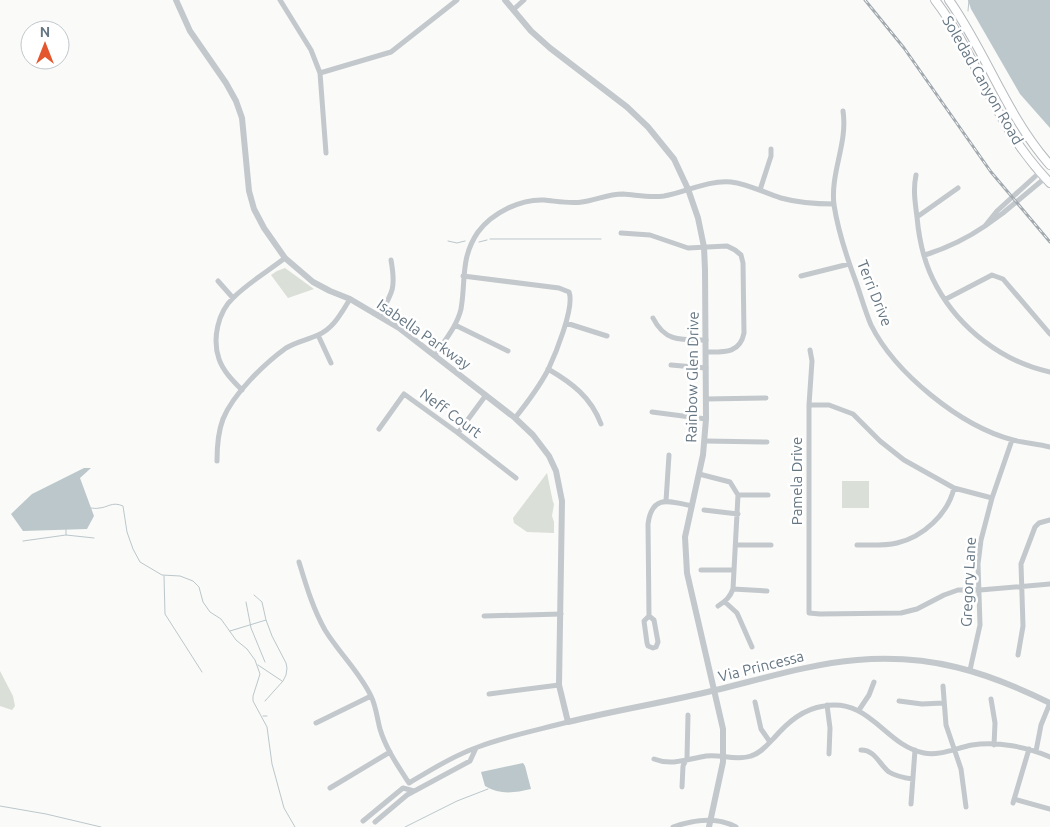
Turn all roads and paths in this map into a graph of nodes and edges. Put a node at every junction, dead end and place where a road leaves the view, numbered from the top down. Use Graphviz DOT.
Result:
graph roads {
  1 [pos="176,0"];
  2 [pos="280,0"];
  3 [pos="457,0"];
  4 [pos="505,0"];
  5 [pos="524,0"];
  6 [pos="935,0"];
  7 [pos="949,0"];
  8 [pos="513,10"];
  9 [pos="320,73"];
  10 [pos="843,111"];
  11 [pos="771,149"];
  12 [pos="326,154"];
  13 [pos="1050,165"];
  14 [pos="916,175"];
  15 [pos="1046,177"];
  16 [pos="958,188"];
  17 [pos="688,189"];
  18 [pos="760,190"];
  19 [pos="834,204"];
  20 [pos="917,217"];
  21 [pos="621,233"];
  22 [pos="704,248"];
  23 [pos="924,254"];
  24 [pos="285,258"];
  25 [pos="391,260"];
  26 [pos="849,264"];
  27 [pos="463,276"];
  28 [pos="801,276"];
  29 [pos="218,281"];
  30 [pos="233,298"];
  31 [pos="350,299"];
  32 [pos="946,299"];
  33 [pos="379,316"];
  34 [pos="652,318"];
  35 [pos="566,324"];
  36 [pos="455,325"];
  37 [pos="1050,334"];
  38 [pos="318,335"];
  39 [pos="607,336"];
  40 [pos="706,340"];
  41 [pos="810,350"];
  42 [pos="508,351"];
  43 [pos="706,352"];
  44 [pos="435,355"];
  45 [pos="330,363"];
  46 [pos="671,365"];
  47 [pos="706,368"];
  48 [pos="548,370"];
  49 [pos="1050,372"];
  50 [pos="242,390"];
  51 [pos="486,395"];
  52 [pos="766,398"];
  53 [pos="706,399"];
  54 [pos="809,406"];
  55 [pos="652,412"];
  56 [pos="515,418"];
  57 [pos="706,419"];
  58 [pos="602,424"];
  59 [pos="379,429"];
  60 [pos="458,433"];
  61 [pos="1012,440"];
  62 [pos="705,441"];
  63 [pos="767,442"];
  64 [pos="1050,446"];
  65 [pos="669,456"];
  66 [pos="217,461"];
  67 [pos="699,474"];
  68 [pos="516,478"];
  69 [pos="954,488"];
  70 [pos="738,495"];
  71 [pos="768,495"];
  72 [pos="992,498"];
  73 [pos="666,500"];
  74 [pos="692,506"];
  75 [pos="704,510"];
  76 [pos="738,514"];
  77 [pos="1050,520"];
  78 [pos="736,545"];
  79 [pos="771,545"];
  80 [pos="857,545"];
  81 [pos="299,562"];
  82 [pos="701,570"];
  83 [pos="734,570"];
  84 [pos="1050,584"];
  85 [pos="1021,586"];
  86 [pos="733,589"];
  87 [pos="980,590"];
  88 [pos="767,591"];
  89 [pos="725,602"];
  90 [pos="718,606"];
  91 [pos="561,614"];
  92 [pos="484,616"];
  93 [pos="649,616"];
  94 [pos="752,647"];
  95 [pos="1018,655"];
  96 [pos="970,670"];
  97 [pos="874,682"];
  98 [pos="559,685"];
  99 [pos="943,686"];
  100 [pos="715,690"];
  101 [pos="490,694"];
  102 [pos="371,696"];
  103 [pos="991,700"];
  104 [pos="899,701"];
  105 [pos="755,702"];
  106 [pos="943,703"];
  107 [pos="1050,703"];
  108 [pos="827,705"];
  109 [pos="859,710"];
  110 [pos="688,715"];
  111 [pos="568,722"];
  112 [pos="316,723"];
  113 [pos="770,742"];
  114 [pos="994,745"];
  115 [pos="476,748"];
  116 [pos="1029,749"];
  117 [pos="861,750"];
  118 [pos="915,750"];
  119 [pos="954,750"];
  120 [pos="1036,751"];
  121 [pos="390,752"];
  122 [pos="829,754"];
  123 [pos="723,757"];
  124 [pos="1050,757"];
  125 [pos="654,759"];
  126 [pos="685,761"];
  127 [pos="913,779"];
  128 [pos="682,787"];
  129 [pos="330,788"];
  130 [pos="414,791"];
  131 [pos="911,804"];
  132 [pos="966,807"];
  133 [pos="1050,809"];
  134 [pos="363,821"];
  135 [pos="375,822"];
  136 [pos="710,824"];
  137 [pos="673,827"];
  138 [pos="736,827"];
  1 -- 24 [label="street, Isabella Parkway"];
  2 -- 9 [label="street"];
  3 -- 9 [label="street"];
  4 -- 8 [label="street, Rainbow Glen Drive"];
  5 -- 8 [label="street"];
  6 -- 15 [label="main road, Soledad Canyon Road"];
  7 -- 13 [label="main road, Soledad Canyon Road"];
  8 -- 17 [label="street, Rainbow Glen Drive"];
  9 -- 12 [label="street"];
  10 -- 19 [label="street, Terri Drive"];
  11 -- 18 [label="street"];
  14 -- 20 [label="street"];
  15 -- 23 [label="street"];
  16 -- 20 [label="street"];
  17 -- 18 [label="street"];
  17 -- 22 [label="street, Rainbow Glen Drive"];
  17 -- 27 [label="street"];
  18 -- 19 [label="street"];
  19 -- 26 [label="street, Terri Drive"];
  20 -- 23 [label="street"];
  21 -- 22 [label="street"];
  22 -- 40 [label="street, Rainbow Glen Drive"];
  22 -- 43 [label="street"];
  23 -- 32 [label="street"];
  24 -- 30 [label="street"];
  24 -- 31 [label="street, Isabella Parkway"];
  25 -- 33 [label="street"];
  26 -- 28 [label="street"];
  26 -- 61 [label="street, Terri Drive"];
  27 -- 35 [label="street"];
  27 -- 36 [label="street"];
  29 -- 30 [label="street"];
  30 -- 50 [label="street"];
  31 -- 33 [label="street, Isabella Parkway"];
  31 -- 38 [label="street"];
  32 -- 37 [label="street"];
  32 -- 49 [label="street"];
  33 -- 44 [label="street, Isabella Parkway"];
  34 -- 40 [label="street"];
  35 -- 39 [label="street"];
  35 -- 48 [label="street"];
  36 -- 42 [label="street"];
  36 -- 44 [label="street"];
  38 -- 45 [label="street"];
  38 -- 50 [label="street"];
  40 -- 43 [label="street, Rainbow Glen Drive"];
  41 -- 54 [label="street, Pamela Drive"];
  43 -- 47 [label="street, Rainbow Glen Drive"];
  44 -- 51 [label="street, Isabella Parkway"];
  46 -- 47 [label="street"];
  47 -- 53 [label="street, Rainbow Glen Drive"];
  48 -- 56 [label="street"];
  48 -- 58 [label="street"];
  50 -- 66 [label="street"];
  51 -- 56 [label="street, Isabella Parkway"];
  51 -- 60 [label="street"];
  52 -- 53 [label="street"];
  53 -- 57 [label="street, Rainbow Glen Drive"];
  54 -- 69 [label="street"];
  54 -- 87 [label="street, Pamela Drive"];
  55 -- 57 [label="street"];
  56 -- 91 [label="street, Isabella Parkway"];
  57 -- 62 [label="street, Rainbow Glen Drive"];
  59 -- 60 [label="street, Neff Court"];
  60 -- 68 [label="street, Neff Court"];
  61 -- 64 [label="street, Terri Drive"];
  61 -- 72 [label="street, Gregory Lane"];
  62 -- 63 [label="street"];
  62 -- 67 [label="street, Rainbow Glen Drive"];
  65 -- 73 [label="street"];
  67 -- 70 [label="street"];
  67 -- 74 [label="street, Rainbow Glen Drive"];
  69 -- 72 [label="street"];
  69 -- 80 [label="street"];
  70 -- 71 [label="street"];
  70 -- 76 [label="street"];
  72 -- 87 [label="street, Gregory Lane"];
  73 -- 74 [label="street"];
  73 -- 93 [label="street"];
  74 -- 100 [label="street, Rainbow Glen Drive"];
  75 -- 76 [label="street"];
  76 -- 78 [label="street"];
  77 -- 85 [label="street"];
  78 -- 79 [label="street"];
  78 -- 83 [label="street"];
  81 -- 102 [label="street"];
  82 -- 83 [label="street"];
  83 -- 86 [label="street"];
  84 -- 85 [label="street"];
  85 -- 87 [label="street"];
  85 -- 95 [label="street"];
  86 -- 88 [label="street"];
  86 -- 89 [label="street"];
  87 -- 96 [label="street, Gregory Lane"];
  89 -- 90 [label="street"];
  89 -- 94 [label="street"];
  91 -- 92 [label="street"];
  91 -- 98 [label="street, Isabella Parkway"];
  93 -- 93 [label="street"];
  96 -- 100 [label="street, Via Princessa"];
  96 -- 107 [label="street, Via Princessa"];
  97 -- 109 [label="street"];
  98 -- 101 [label="street"];
  98 -- 111 [label="street, Isabella Parkway"];
  99 -- 106 [label="street"];
  100 -- 111 [label="street, Via Princessa"];
  100 -- 123 [label="street, Rainbow Glen Drive"];
  102 -- 112 [label="street"];
  102 -- 121 [label="street"];
  103 -- 114 [label="street"];
  104 -- 106 [label="street"];
  105 -- 113 [label="street"];
  106 -- 119 [label="street"];
  107 -- 120 [label="street"];
  108 -- 109 [label="street"];
  108 -- 113 [label="street"];
  108 -- 122 [label="street"];
  109 -- 118 [label="street"];
  110 -- 126 [label="street"];
  111 -- 115 [label="street, Via Princessa"];
  113 -- 123 [label="street"];
  114 -- 116 [label="street"];
  114 -- 119 [label="street"];
  115 -- 121 [label="street, Via Princessa"];
  115 -- 130 [label="street"];
  116 -- 120 [label="street"];
  116 -- 133 [label="street"];
  117 -- 127 [label="street"];
  118 -- 119 [label="street"];
  118 -- 127 [label="street"];
  119 -- 132 [label="street"];
  120 -- 124 [label="street"];
  121 -- 129 [label="street"];
  123 -- 126 [label="street"];
  123 -- 136 [label="street, Rainbow Glen Drive"];
  125 -- 126 [label="street"];
  126 -- 128 [label="street"];
  127 -- 131 [label="street"];
  130 -- 134 [label="street"];
  130 -- 135 [label="street"];
  136 -- 137 [label="street"];
  136 -- 138 [label="street"];
}
